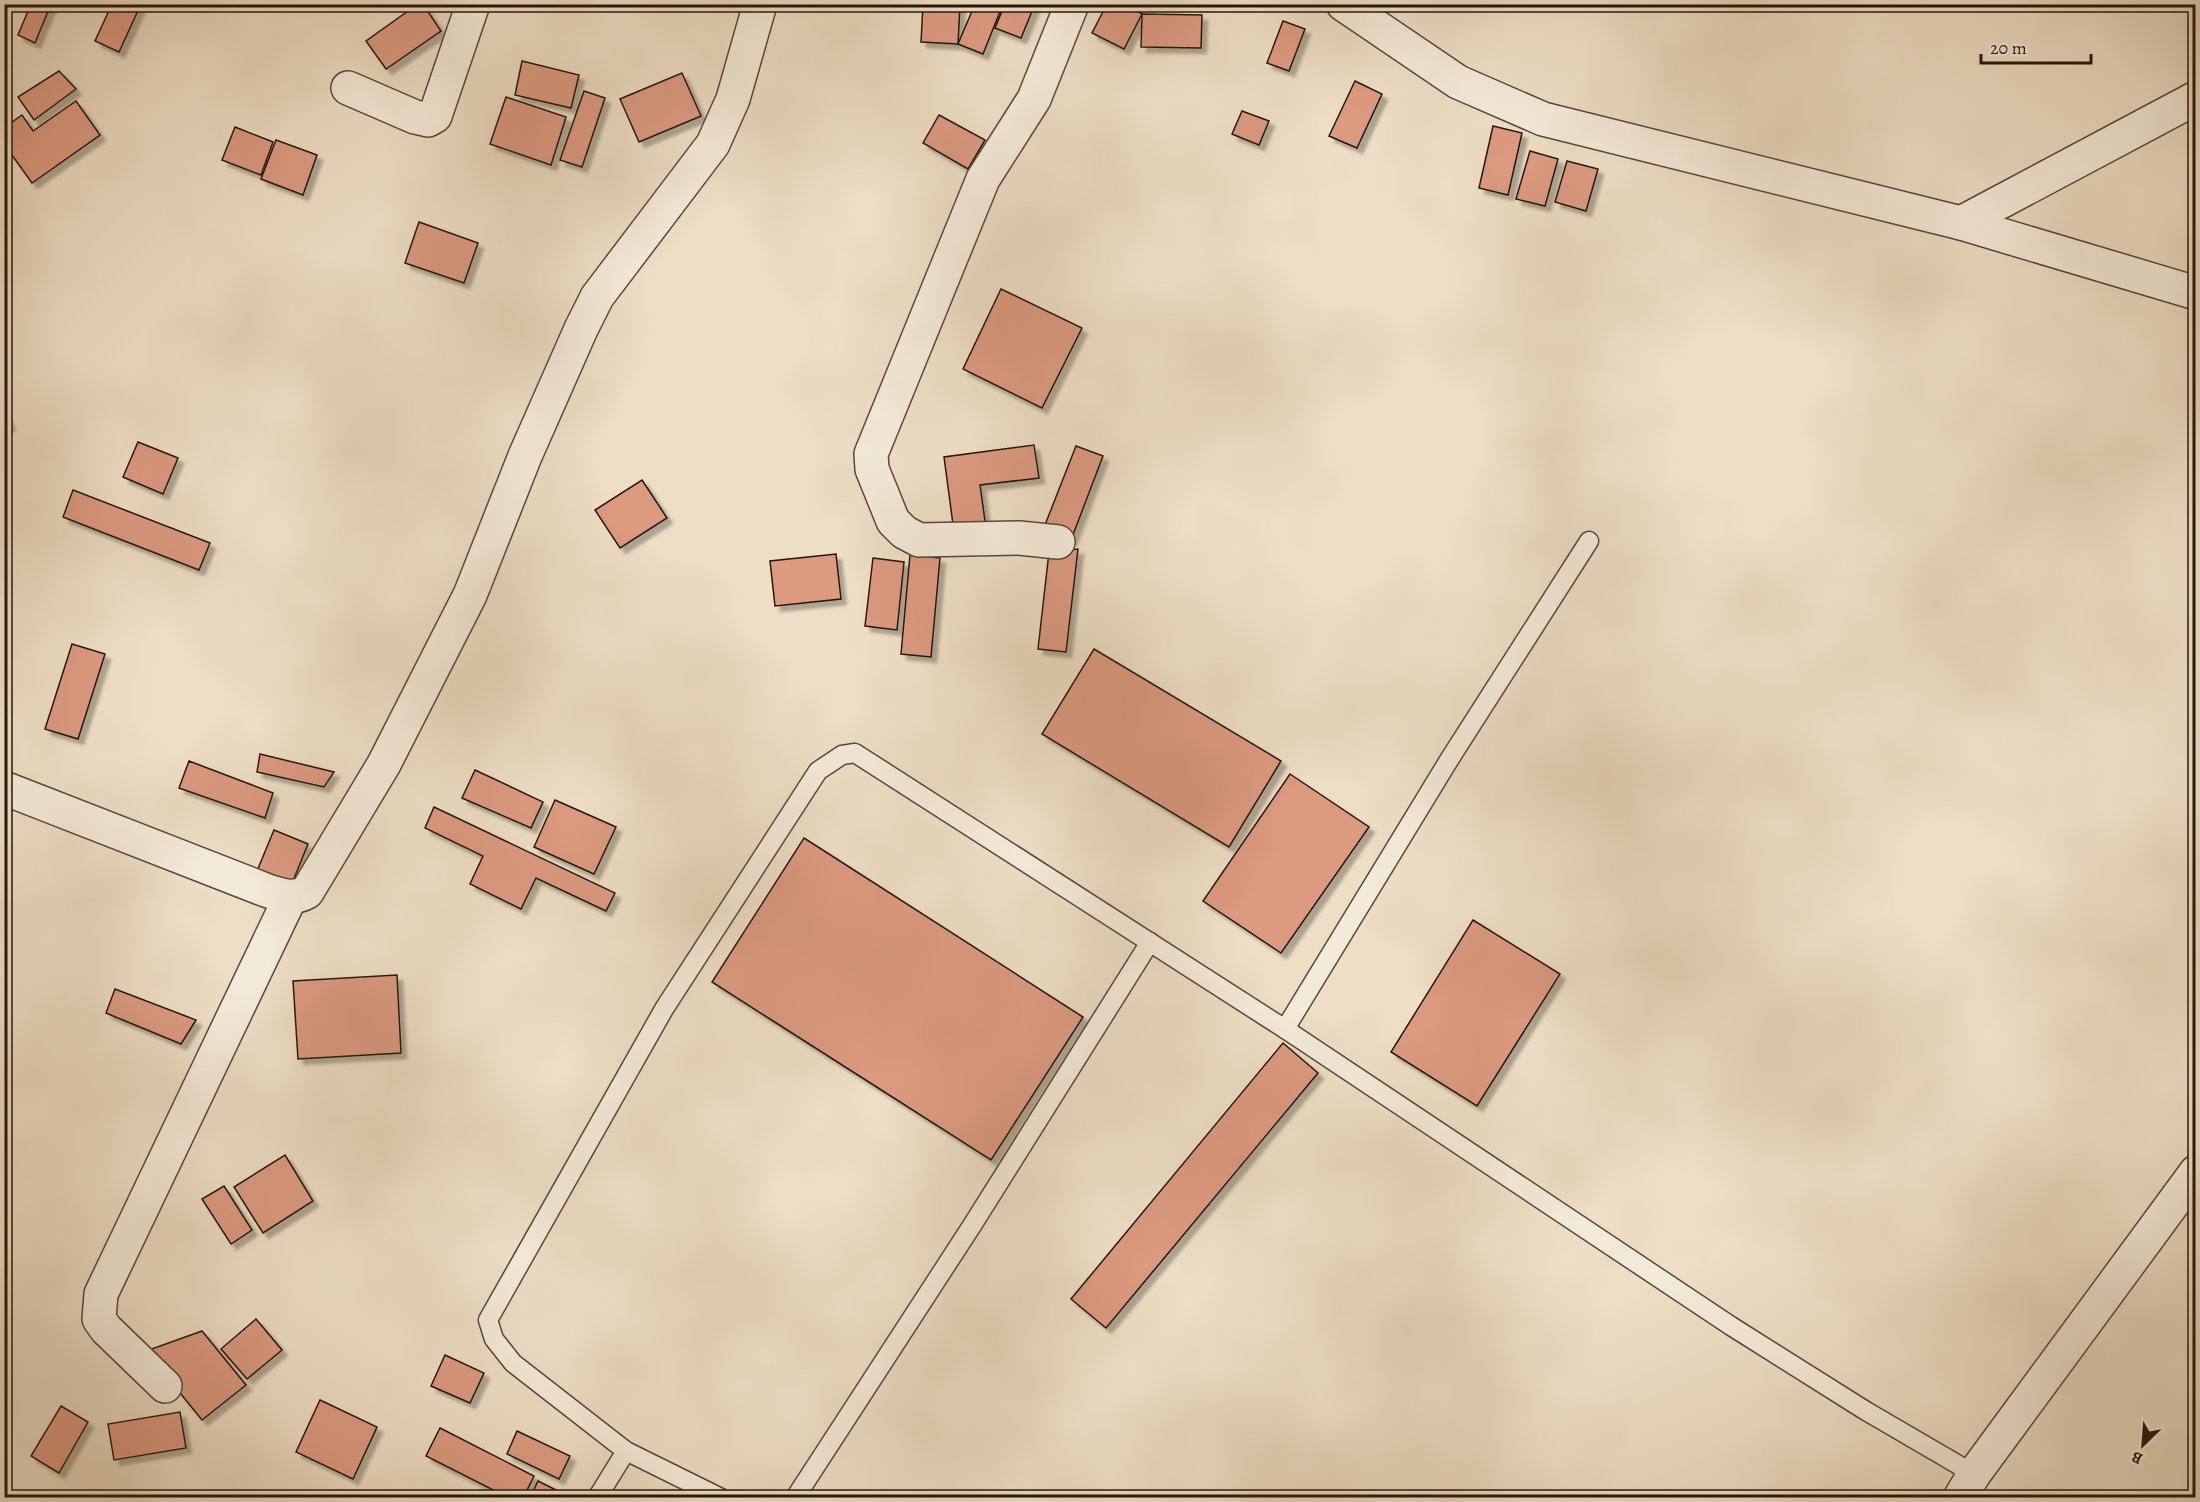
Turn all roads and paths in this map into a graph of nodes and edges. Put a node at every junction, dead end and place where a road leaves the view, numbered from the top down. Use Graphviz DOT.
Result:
graph roads {
  1 [pos="473,4"];
  2 [pos="760,4"];
  3 [pos="1072,4"];
  4 [pos="1343,4"];
  5 [pos="348,88"];
  6 [pos="2196,98"];
  7 [pos="1961,224"];
  8 [pos="2196,293"];
  9 [pos="1589,541"];
  10 [pos="1058,542"];
  11 [pos="4,788"];
  12 [pos="290,898"];
  13 [pos="1150,942"];
  14 [pos="1286,1029"];
  15 [pos="2196,1172"];
  16 [pos="165,1386"];
  17 [pos="626,1451"];
  18 [pos="1967,1486"];
  19 [pos="597,1497"];
  20 [pos="721,1497"];
  21 [pos="795,1497"];
  1 -- 5 [label="street"];
  2 -- 12 [label="street"];
  3 -- 10 [label="street"];
  4 -- 7 [label="street"];
  6 -- 7 [label="street"];
  7 -- 8 [label="street"];
  9 -- 14 [label="lane"];
  11 -- 12 [label="street"];
  12 -- 16 [label="street"];
  13 -- 14 [label="lane"];
  13 -- 17 [label="lane"];
  13 -- 21 [label="lane"];
  14 -- 18 [label="lane"];
  15 -- 18 [label="street"];
  17 -- 19 [label="lane"];
  17 -- 20 [label="lane"];
}
